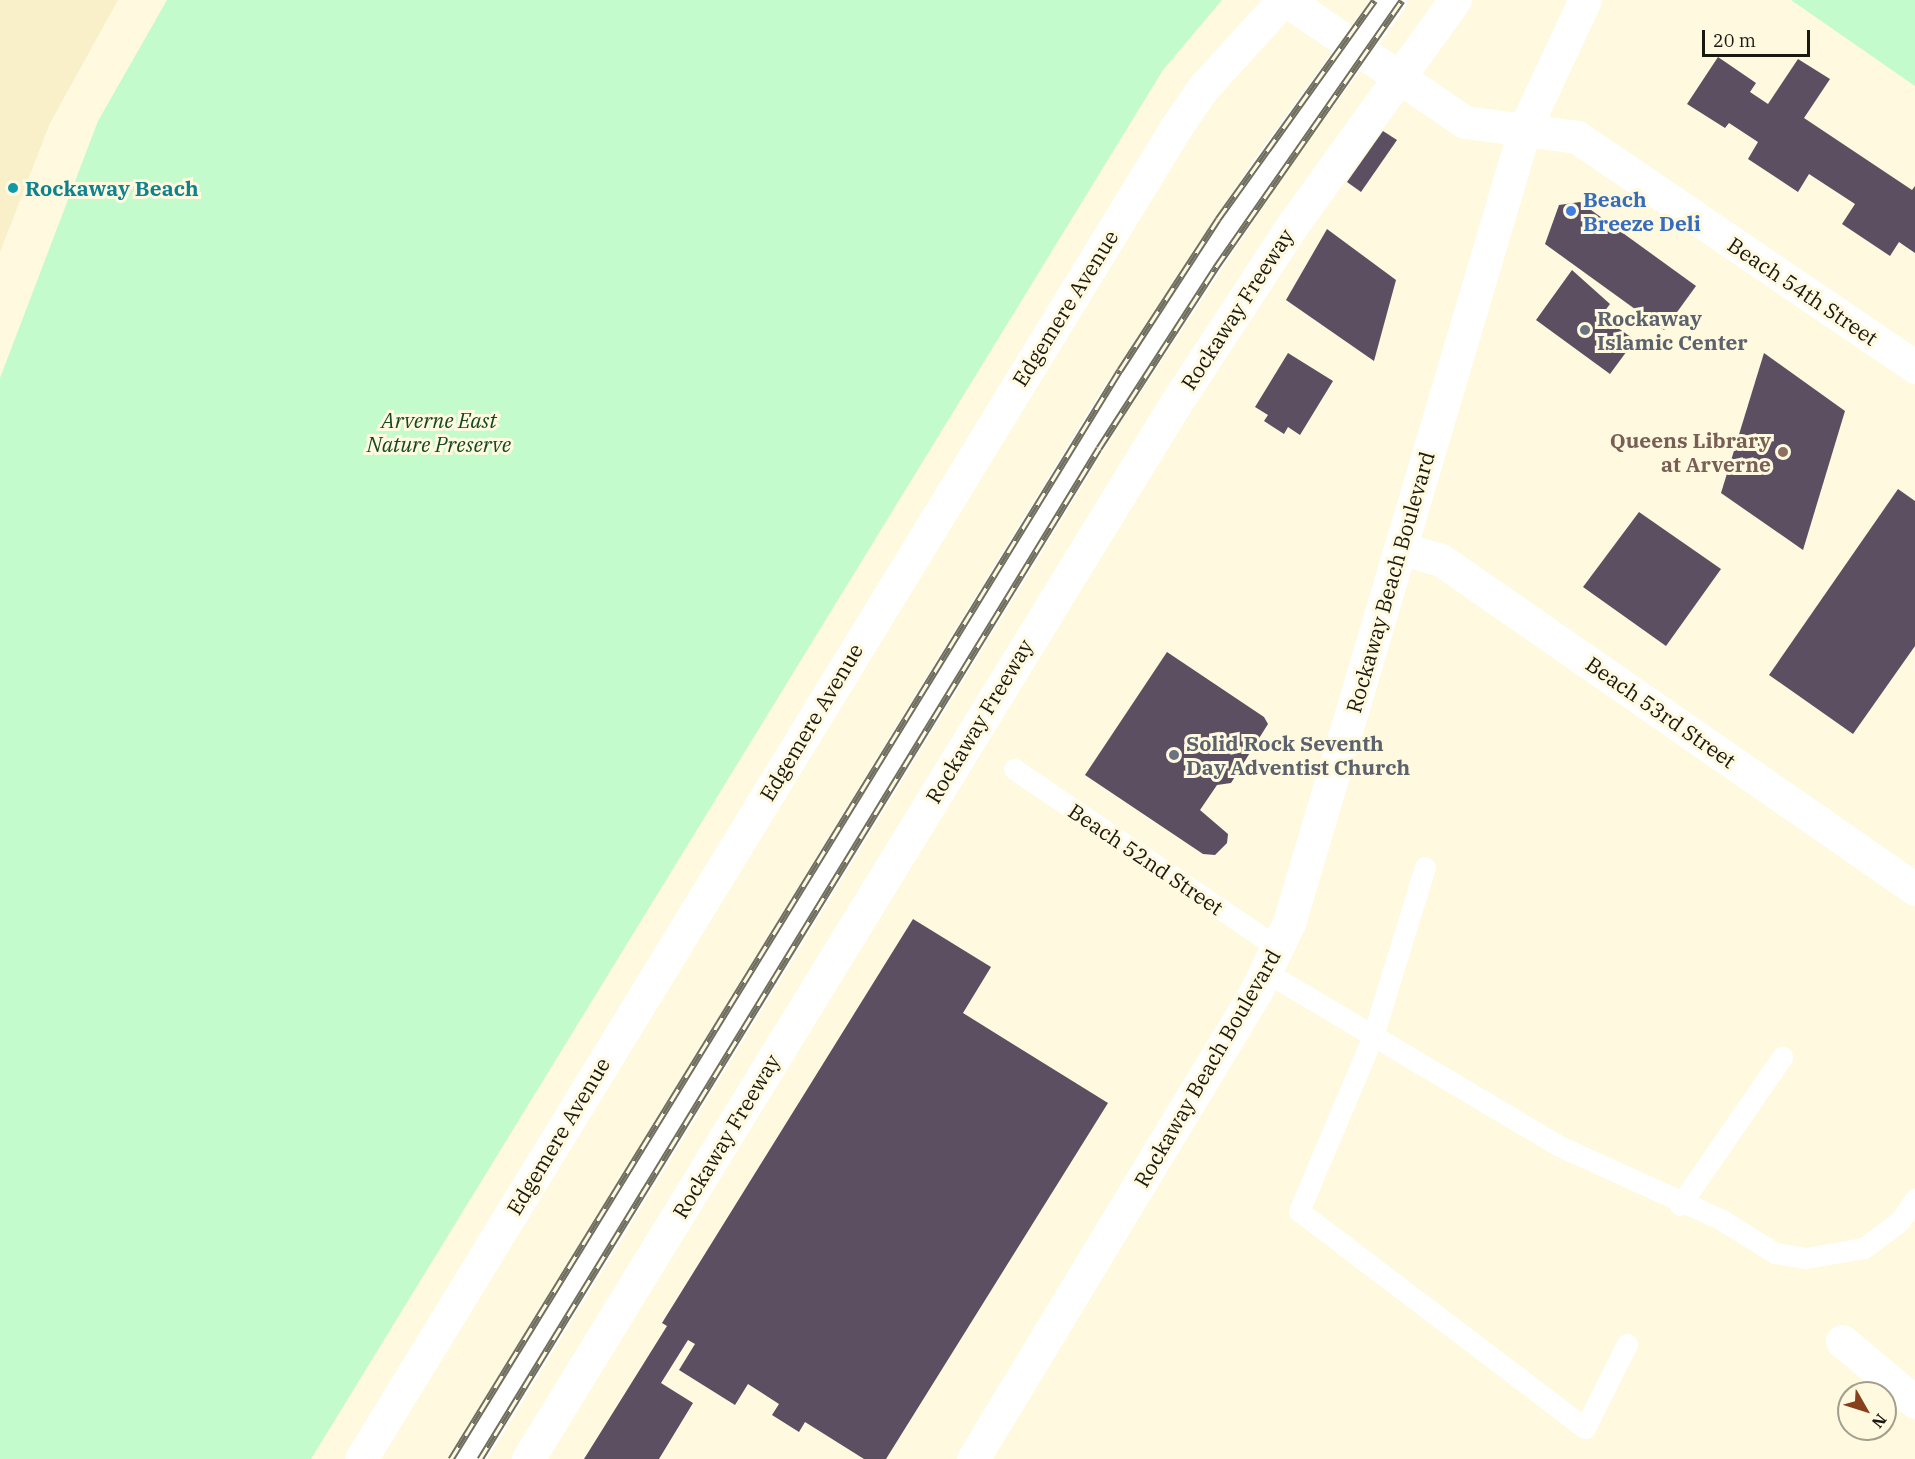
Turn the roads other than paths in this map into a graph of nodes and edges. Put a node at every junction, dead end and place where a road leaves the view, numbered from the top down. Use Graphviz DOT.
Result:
graph roads {
  1 [pos="1284,0"];
  2 [pos="1390,0"];
  3 [pos="1455,0"];
  4 [pos="1585,0"];
  5 [pos="1355,47"];
  6 [pos="1398,76"];
  7 [pos="1525,128"];
  8 [pos="1915,367"];
  9 [pos="1400,548"];
  10 [pos="1014,770"];
  11 [pos="1425,867"];
  12 [pos="1915,889"];
  13 [pos="1272,960"];
  14 [pos="1373,1036"];
  15 [pos="1782,1057"];
  16 [pos="1915,1199"];
  17 [pos="1680,1205"];
  18 [pos="1842,1341"];
  19 [pos="1628,1344"];
  20 [pos="1915,1402"];
  21 [pos="361,1459"];
  22 [pos="467,1459"];
  23 [pos="528,1459"];
  24 [pos="973,1459"];
  1 -- 5 [label="street, Beach 54th Street"];
  1 -- 21 [label="street, Edgemere Avenue"];
  2 -- 5 [label="street"];
  3 -- 6 [label="street, Rockaway Freeway"];
  4 -- 7 [label="street, Rockaway Beach Boulevard"];
  5 -- 6 [label="street, Beach 54th Street"];
  5 -- 22 [label="street"];
  6 -- 7 [label="street, Beach 54th Street"];
  6 -- 23 [label="street, Rockaway Freeway"];
  7 -- 8 [label="street, Beach 54th Street"];
  7 -- 9 [label="street, Rockaway Beach Boulevard"];
  9 -- 12 [label="street, Beach 53rd Street"];
  9 -- 13 [label="street, Rockaway Beach Boulevard"];
  10 -- 13 [label="lane, Beach 52nd Street"];
  11 -- 14 [label="lane"];
  13 -- 14 [label="lane, Beach 52nd Street"];
  13 -- 24 [label="street, Rockaway Beach Boulevard"];
  14 -- 17 [label="lane, Beach 52nd Street"];
  14 -- 19 [label="lane"];
  15 -- 17 [label="lane"];
  16 -- 17 [label="lane, Beach 52nd Street"];
  18 -- 20 [label="street"];
}
